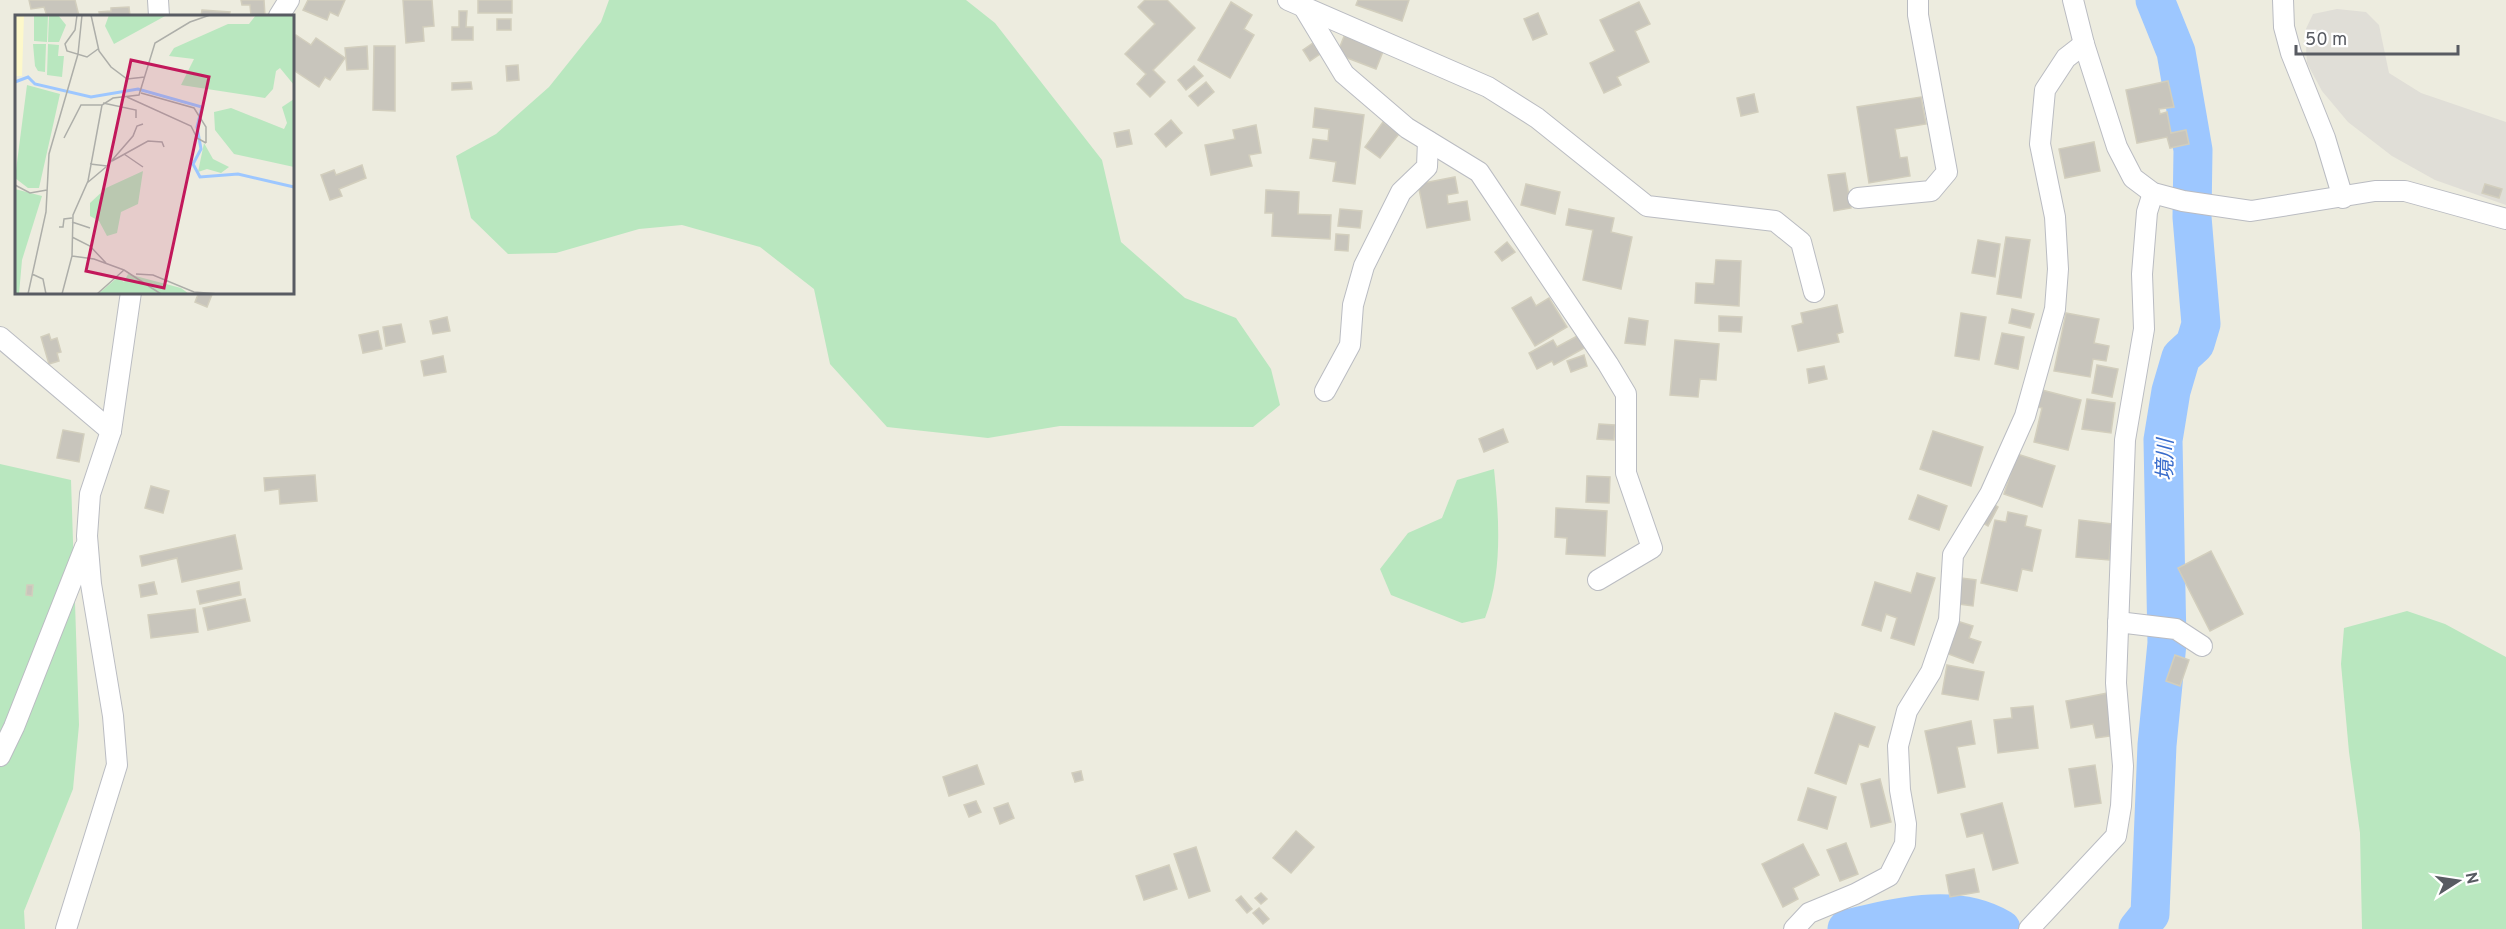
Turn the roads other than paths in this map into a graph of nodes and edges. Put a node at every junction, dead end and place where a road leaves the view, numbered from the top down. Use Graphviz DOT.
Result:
graph roads {
  1 [pos="158,0"];
  2 [pos="289,0"];
  3 [pos="1917,0"];
  4 [pos="2073,0"];
  5 [pos="2283,0"];
  6 [pos="1295,3"];
  7 [pos="159,15"];
  8 [pos="280,15"];
  9 [pos="2084,44"];
  10 [pos="1428,141"];
  11 [pos="2153,193"];
  12 [pos="1858,198"];
  13 [pos="2343,198"];
  14 [pos="2506,219"];
  15 [pos="1814,292"];
  16 [pos="131,294"];
  17 [pos="0,337"];
  18 [pos="1325,391"];
  19 [pos="111,431"];
  20 [pos="88,542"];
  21 [pos="1598,580"];
  22 [pos="2118,622"];
  23 [pos="2202,646"];
  24 [pos="0,756"];
  25 [pos="2030,927"];
  26 [pos="66,929"];
  27 [pos="1794,929"];
  1 -- 7 [label="street"];
  2 -- 8 [label="street"];
  3 -- 12 [label="street"];
  4 -- 9 [label="street"];
  5 -- 13 [label="street"];
  6 -- 10 [label="street"];
  6 -- 15 [label="street"];
  9 -- 11 [label="street"];
  9 -- 27 [label="street"];
  10 -- 18 [label="street"];
  10 -- 21 [label="street"];
  11 -- 13 [label="street"];
  11 -- 22 [label="street"];
  13 -- 14 [label="street"];
  16 -- 19 [label="street"];
  17 -- 19 [label="street"];
  19 -- 20 [label="street"];
  20 -- 24 [label="street"];
  20 -- 26 [label="street"];
  22 -- 23 [label="street"];
  22 -- 25 [label="street"];
}
